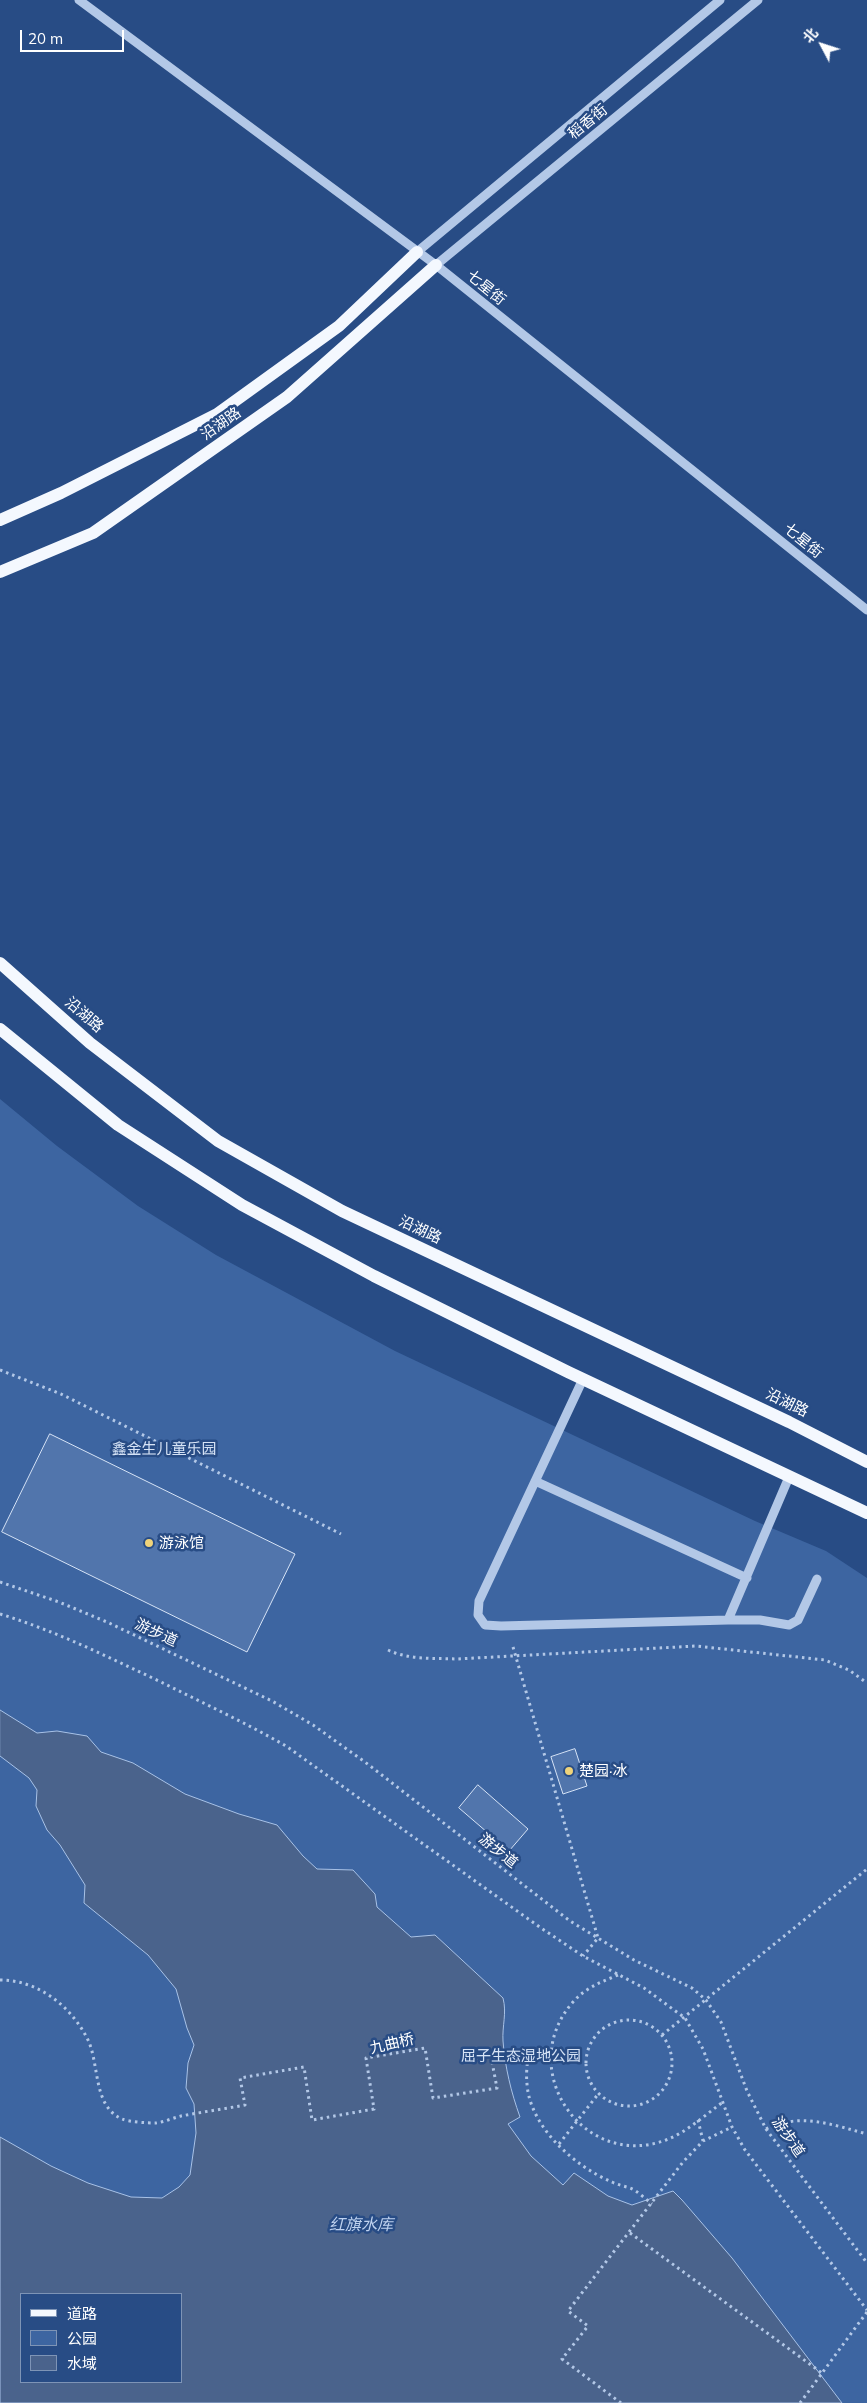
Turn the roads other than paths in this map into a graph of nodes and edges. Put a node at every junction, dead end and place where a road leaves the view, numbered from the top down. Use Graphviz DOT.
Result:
graph roads {
  1 [pos="79,0"];
  2 [pos="720,0"];
  3 [pos="758,0"];
  4 [pos="417,252"];
  5 [pos="436,265"];
  6 [pos="0,520"];
  7 [pos="0,572"];
  8 [pos="867,610"];
  9 [pos="0,962"];
  10 [pos="0,1029"];
  11 [pos="582,1379"];
  12 [pos="867,1462"];
  13 [pos="789,1477"];
  14 [pos="535,1481"];
  15 [pos="867,1513"];
  16 [pos="747,1578"];
  17 [pos="817,1579"];
  18 [pos="728,1620"];
  1 -- 4 [label="street, 七星街"];
  2 -- 4 [label="street"];
  3 -- 5 [label="street, 稻香街"];
  4 -- 5 [label="street, 七星街"];
  4 -- 6 [label="main road, 沿湖路"];
  5 -- 7 [label="main road, 沿湖路"];
  5 -- 8 [label="street, 七星街"];
  9 -- 12 [label="main road, 沿湖路"];
  10 -- 11 [label="main road"];
  11 -- 13 [label="main road"];
  11 -- 14 [label="street"];
  13 -- 15 [label="main road"];
  13 -- 16 [label="street"];
  14 -- 16 [label="street"];
  14 -- 18 [label="street"];
  16 -- 18 [label="street"];
  17 -- 18 [label="street"];
}
